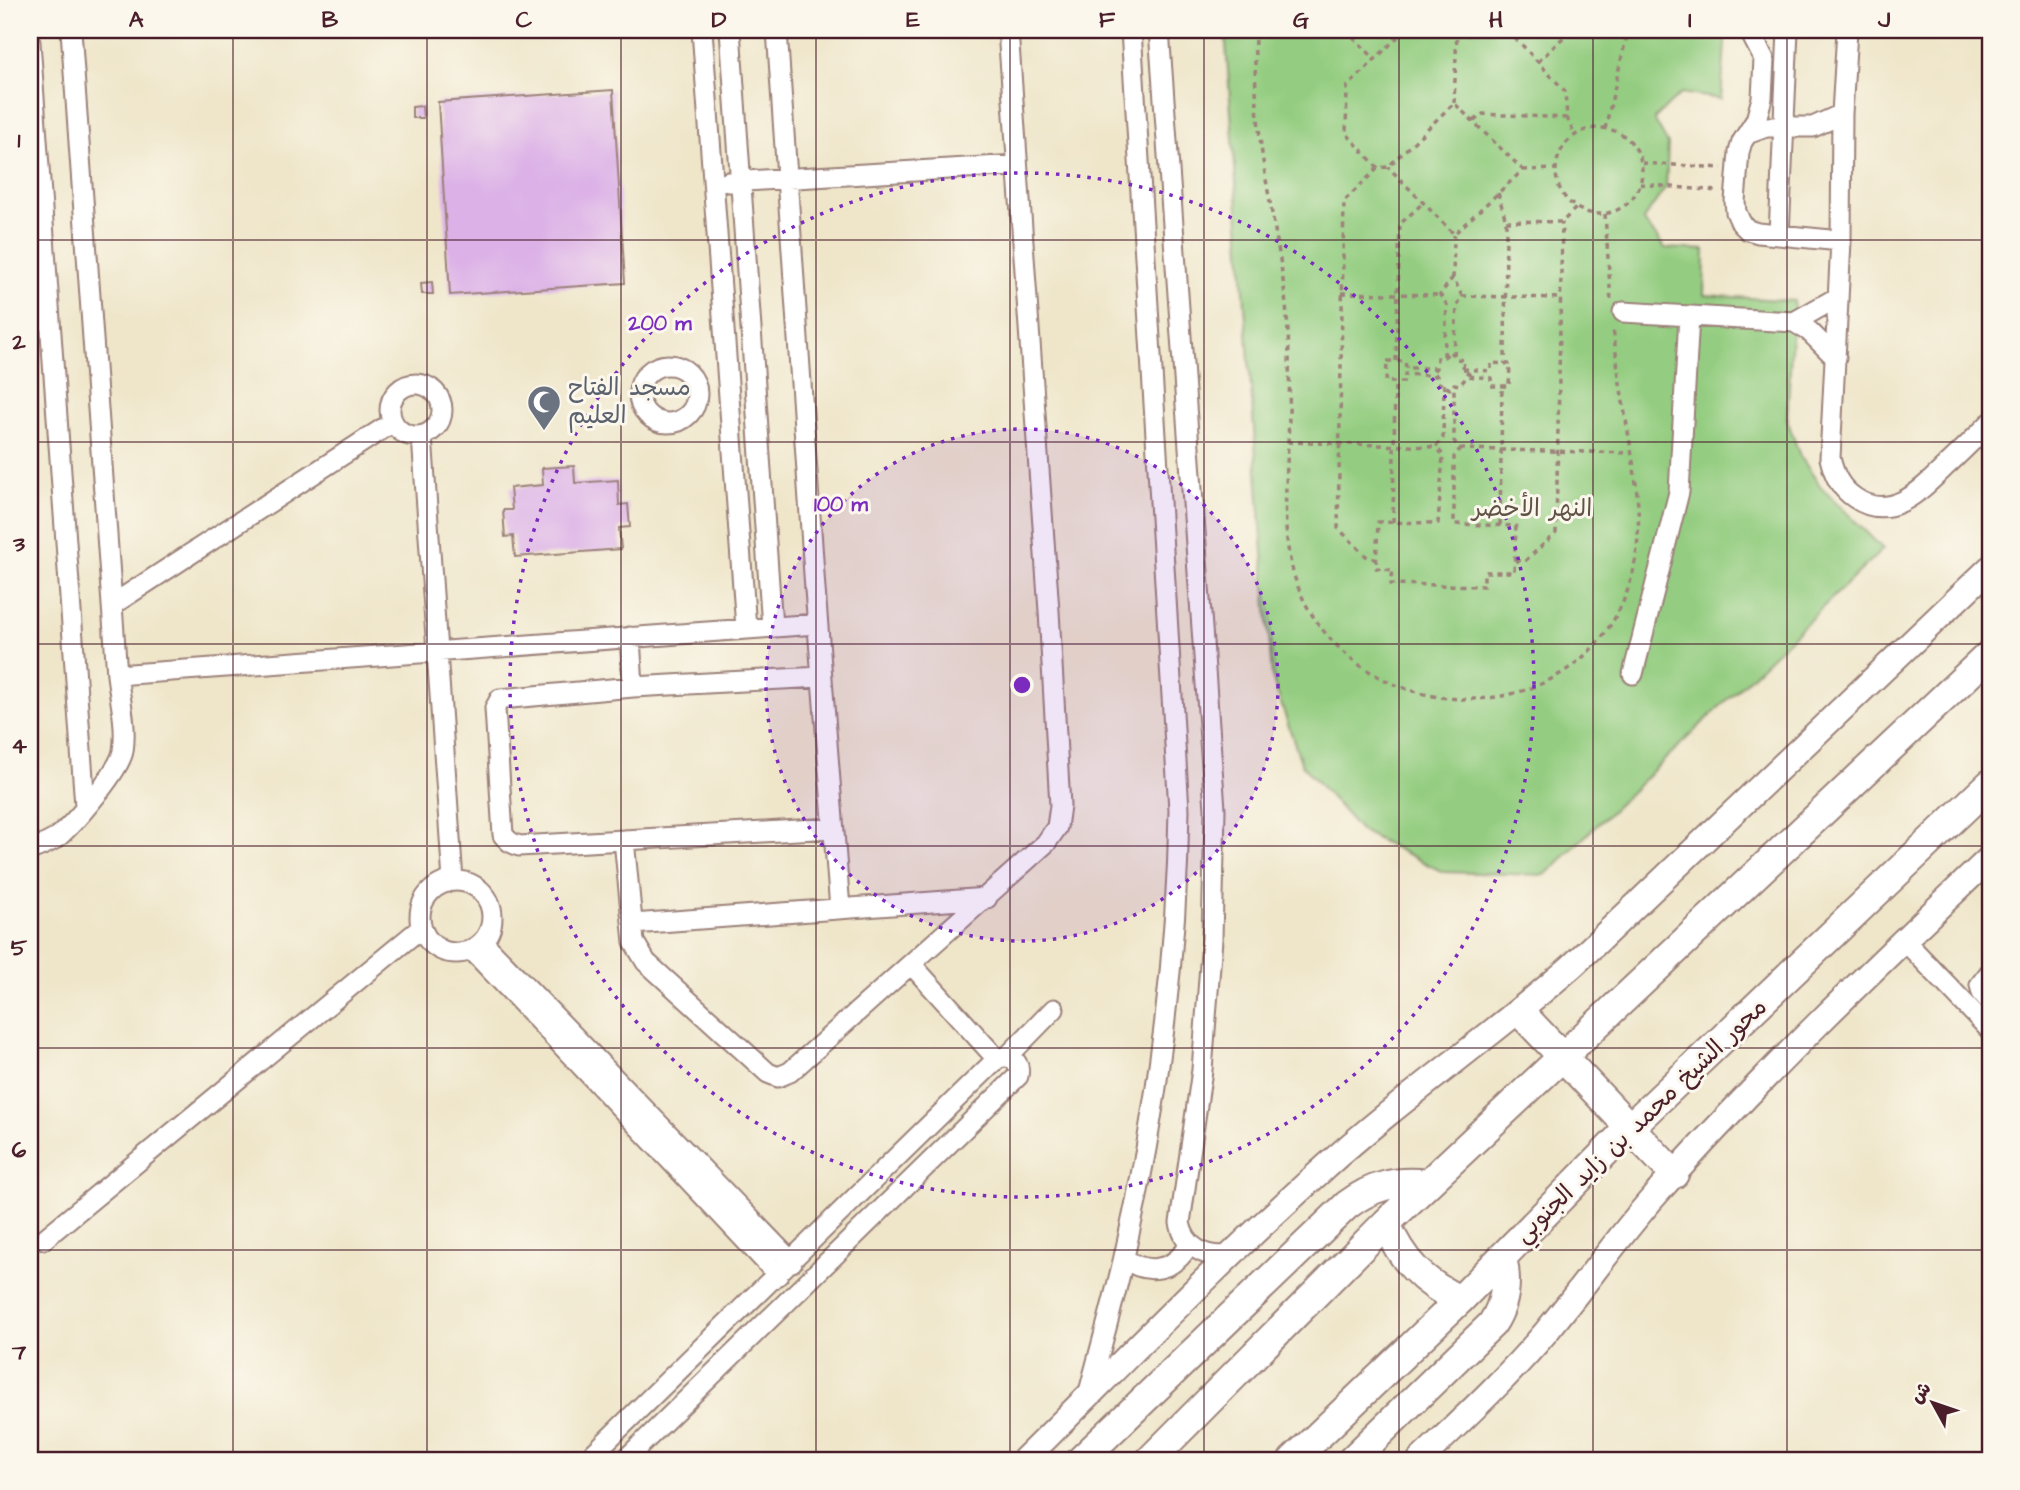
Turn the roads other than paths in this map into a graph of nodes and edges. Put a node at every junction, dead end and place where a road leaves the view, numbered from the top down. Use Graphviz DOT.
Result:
graph roads {
  1 [pos="71,30"];
  2 [pos="702,30"];
  3 [pos="730,30"];
  4 [pos="777,30"];
  5 [pos="1008,30"];
  6 [pos="1131,30"];
  7 [pos="1159,30"];
  8 [pos="1749,30"];
  9 [pos="1788,30"];
  10 [pos="1847,30"];
  11 [pos="30,42"];
  12 [pos="1842,114"];
  13 [pos="1784,126"];
  14 [pos="1747,134"];
  15 [pos="1017,165"];
  16 [pos="786,179"];
  17 [pos="741,181"];
  18 [pos="714,183"];
  19 [pos="1779,235"];
  20 [pos="1841,241"];
  21 [pos="1839,297"];
  22 [pos="1615,315"];
  23 [pos="1689,316"];
  24 [pos="1794,322"];
  25 [pos="1836,358"];
  26 [pos="755,385"];
  27 [pos="729,387"];
  28 [pos="697,389"];
  29 [pos="393,422"];
  30 [pos="1990,423"];
  31 [pos="422,436"];
  32 [pos="1990,568"];
  33 [pos="112,606"];
  34 [pos="817,624"];
  35 [pos="772,627"];
  36 [pos="746,628"];
  37 [pos="630,637"];
  38 [pos="437,651"];
  39 [pos="1990,654"];
  40 [pos="1633,674"];
  41 [pos="117,676"];
  42 [pos="821,677"];
  43 [pos="633,687"];
  44 [pos="1990,784"];
  45 [pos="85,806"];
  46 [pos="834,828"];
  47 [pos="624,840"];
  48 [pos="30,850"];
  49 [pos="1990,858"];
  50 [pos="453,881"];
  51 [pos="987,898"];
  52 [pos="840,909"];
  53 [pos="633,924"];
  54 [pos="421,928"];
  55 [pos="1904,940"];
  56 [pos="477,946"];
  57 [pos="912,965"];
  58 [pos="1990,972"];
  59 [pos="1990,1002"];
  60 [pos="1054,1009"];
  61 [pos="1520,1012"];
  62 [pos="1990,1030"];
  63 [pos="1563,1055"];
  64 [pos="1003,1058"];
  65 [pos="1629,1128"];
  66 [pos="1674,1174"];
  67 [pos="1427,1184"];
  68 [pos="1385,1223"];
  69 [pos="44,1239"];
  70 [pos="1189,1244"];
  71 [pos="1231,1255"];
  72 [pos="1502,1257"];
  73 [pos="1124,1258"];
  74 [pos="785,1269"];
  75 [pos="1460,1300"];
  76 [pos="1088,1396"];
  77 [pos="593,1459"];
  78 [pos="625,1460"];
  79 [pos="1024,1460"];
  80 [pos="1081,1460"];
  81 [pos="1150,1460"];
  82 [pos="1293,1460"];
  83 [pos="1352,1460"];
  84 [pos="1420,1460"];
  1 -- 33 [label="street"];
  2 -- 18 [label="street"];
  3 -- 17 [label="street"];
  4 -- 16 [label="street"];
  5 -- 15 [label="street"];
  6 -- 73 [label="street"];
  7 -- 70 [label="street"];
  8 -- 14 [label="street"];
  9 -- 13 [label="street"];
  10 -- 12 [label="street"];
  11 -- 45 [label="street"];
  12 -- 13 [label="street"];
  12 -- 20 [label="street"];
  13 -- 14 [label="street"];
  13 -- 19 [label="street"];
  14 -- 19 [label="street"];
  15 -- 16 [label="street"];
  15 -- 51 [label="street"];
  16 -- 17 [label="street"];
  16 -- 34 [label="street"];
  17 -- 18 [label="street"];
  17 -- 26 [label="street"];
  18 -- 27 [label="street"];
  19 -- 20 [label="street"];
  20 -- 21 [label="street"];
  21 -- 24 [label="street"];
  21 -- 25 [label="street"];
  22 -- 23 [label="street"];
  23 -- 24 [label="street"];
  23 -- 40 [label="street"];
  24 -- 25 [label="street"];
  25 -- 30 [label="street"];
  26 -- 27 [label="street"];
  26 -- 35 [label="street"];
  27 -- 28 [label="street"];
  27 -- 36 [label="street"];
  29 -- 31 [label="street"];
  29 -- 31 [label="street"];
  29 -- 33 [label="street"];
  31 -- 38 [label="street"];
  32 -- 61 [label="main road"];
  33 -- 41 [label="street"];
  34 -- 35 [label="street"];
  34 -- 42 [label="street"];
  35 -- 36 [label="street"];
  36 -- 37 [label="street"];
  37 -- 38 [label="street"];
  37 -- 43 [label="street"];
  38 -- 41 [label="street"];
  38 -- 50 [label="street"];
  39 -- 63 [label="highway"];
  41 -- 45 [label="street"];
  42 -- 43 [label="street"];
  42 -- 46 [label="street"];
  43 -- 47 [label="street"];
  44 -- 65 [label="highway, محور الشيخ محمد بن زايد الجنوبي"];
  45 -- 48 [label="street"];
  46 -- 47 [label="street"];
  46 -- 52 [label="street"];
  47 -- 53 [label="street"];
  49 -- 55 [label="main road"];
  50 -- 54 [label="street"];
  50 -- 56 [label="street"];
  51 -- 52 [label="street"];
  51 -- 57 [label="street"];
  52 -- 53 [label="street"];
  53 -- 57 [label="street"];
  54 -- 56 [label="street"];
  54 -- 69 [label="street"];
  55 -- 62 [label="street"];
  55 -- 66 [label="main road"];
  56 -- 74 [label="street"];
  57 -- 64 [label="street"];
  58 -- 59 [label="street"];
  60 -- 64 [label="street"];
  61 -- 63 [label="highway"];
  61 -- 71 [label="main road"];
  63 -- 65 [label="highway"];
  63 -- 67 [label="highway"];
  64 -- 74 [label="street"];
  64 -- 78 [label="street"];
  65 -- 66 [label="highway"];
  65 -- 72 [label="highway, محور الشيخ محمد بن زايد الجنوبي"];
  66 -- 84 [label="main road"];
  67 -- 68 [label="highway"];
  67 -- 80 [label="highway"];
  68 -- 75 [label="highway"];
  68 -- 81 [label="highway"];
  70 -- 71 [label="street"];
  70 -- 73 [label="street"];
  71 -- 76 [label="main road"];
  72 -- 75 [label="highway, محور الشيخ محمد بن زايد الجنوبي"];
  72 -- 83 [label="highway"];
  73 -- 76 [label="street"];
  74 -- 77 [label="street"];
  75 -- 82 [label="highway, محور الشيخ محمد بن زايد الجنوبي"];
  76 -- 79 [label="main road"];
}
